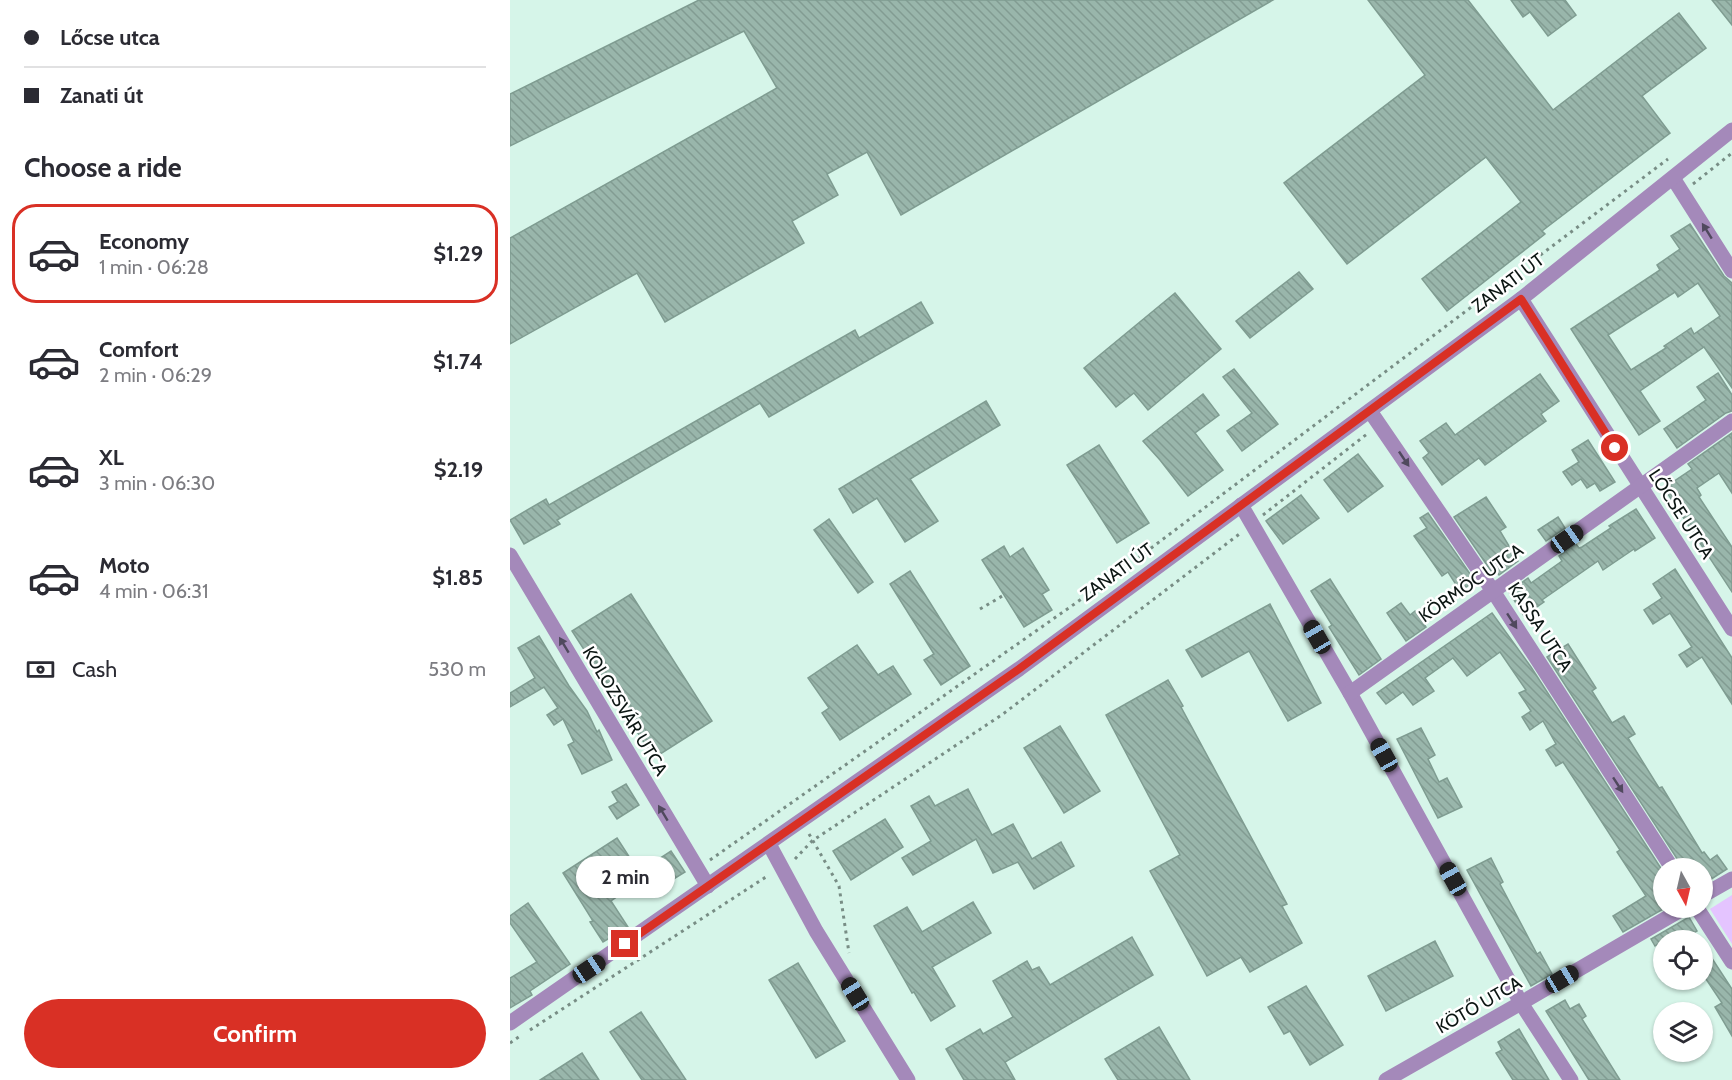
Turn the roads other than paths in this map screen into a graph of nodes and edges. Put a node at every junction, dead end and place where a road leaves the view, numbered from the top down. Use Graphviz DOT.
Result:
graph roads {
  1 [pos="1732,130"];
  2 [pos="1673,178"];
  3 [pos="1732,271"];
  4 [pos="1521,299"];
  5 [pos="1370,411"];
  6 [pos="1732,421"];
  7 [pos="1640,486"];
  8 [pos="1241,504"];
  9 [pos="513,566"];
  10 [pos="1493,591"];
  11 [pos="1732,629"];
  12 [pos="1350,693"];
  13 [pos="769,844"];
  14 [pos="1666,858"];
  15 [pos="1732,879"];
  16 [pos="708,886"];
  17 [pos="1713,890"];
  18 [pos="1666,918"];
  19 [pos="1703,918"];
  20 [pos="1732,962"];
  21 [pos="1521,1003"];
  22 [pos="510,1023"];
  23 [pos="908,1080"];
  24 [pos="1386,1080"];
  25 [pos="1570,1080"];
  1 -- 2 [label="street, ZANATI ÚT"];
  3 -- 2 [label="street, one-way"];
  2 -- 4 [label="street, ZANATI ÚT"];
  4 -- 5 [label="street, ZANATI ÚT"];
  4 -- 7 [label="street, LŐCSE UTCA"];
  5 -- 8 [label="street, ZANATI ÚT"];
  5 -- 10 [label="street, KASSA UTCA, one-way"];
  6 -- 7 [label="street, KÖRMÖC UTCA"];
  7 -- 10 [label="street, KÖRMÖC UTCA"];
  7 -- 11 [label="street, LŐCSE UTCA"];
  8 -- 12 [label="street"];
  8 -- 13 [label="street, ZANATI ÚT"];
  16 -- 9 [label="street, KOLOZSVÁR UTCA, one-way"];
  10 -- 12 [label="street, KÖRMÖC UTCA"];
  10 -- 14 [label="street, KASSA UTCA, one-way"];
  12 -- 21 [label="street"];
  13 -- 16 [label="street, ZANATI ÚT"];
  13 -- 23 [label="street"];
  15 -- 17 [label="street"];
  16 -- 22 [label="street, ZANATI ÚT"];
  18 -- 21 [label="street, KÖTŐ UTCA"];
  19 -- 20 [label="street"];
  21 -- 24 [label="street, KÖTŐ UTCA"];
  21 -- 25 [label="street"];
}
